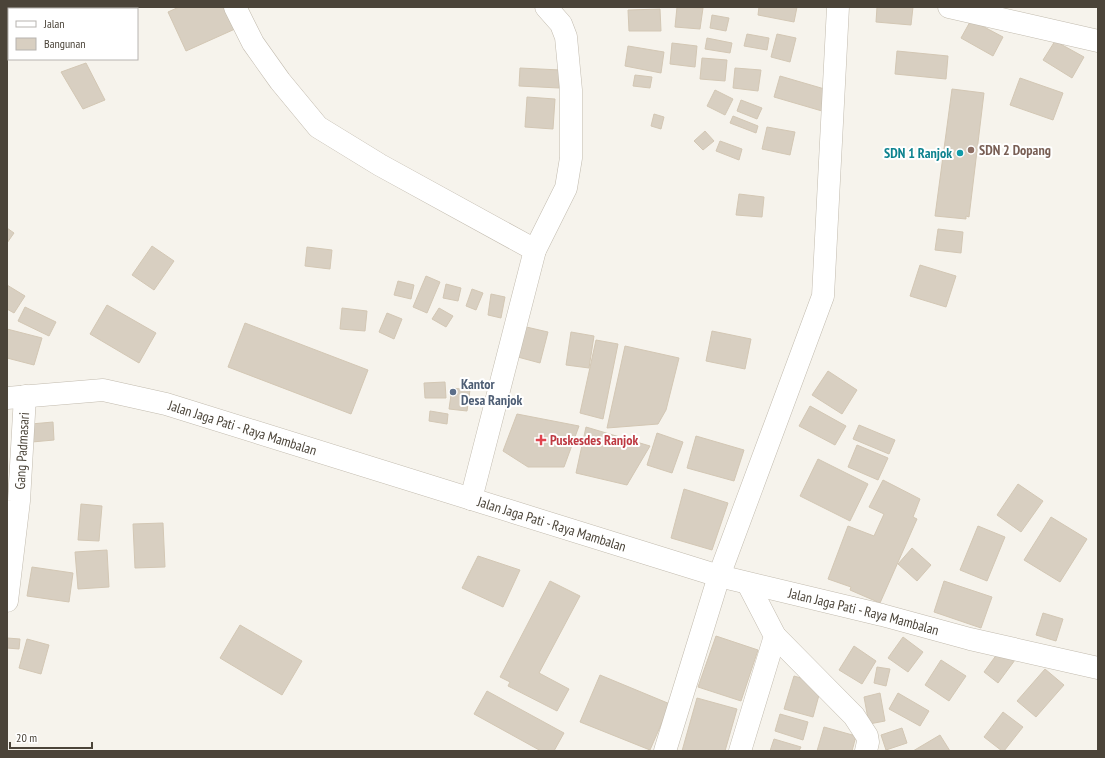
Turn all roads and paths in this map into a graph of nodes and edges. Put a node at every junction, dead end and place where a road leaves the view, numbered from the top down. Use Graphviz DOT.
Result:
graph roads {
  1 [pos="235,7"];
  2 [pos="546,7"];
  3 [pos="838,7"];
  4 [pos="949,7"];
  5 [pos="1098,41"];
  6 [pos="535,250"];
  7 [pos="16,397"];
  8 [pos="472,499"];
  9 [pos="719,576"];
  10 [pos="748,584"];
  11 [pos="7,601"];
  12 [pos="775,636"];
  13 [pos="1098,668"];
  14 [pos="665,751"];
  15 [pos="740,751"];
  16 [pos="866,751"];
  1 -- 6 [label="street"];
  2 -- 6 [label="street"];
  3 -- 9 [label="street"];
  4 -- 5 [label="street"];
  6 -- 8 [label="street"];
  7 -- 8 [label="street, Jalan Jaga Pati - Raya Mambalan"];
  7 -- 11 [label="street, Gang Padmasari"];
  8 -- 9 [label="street, Jalan Jaga Pati - Raya Mambalan"];
  9 -- 10 [label="street, Jalan Jaga Pati - Raya Mambalan"];
  9 -- 14 [label="street"];
  10 -- 12 [label="street"];
  10 -- 13 [label="street, Jalan Jaga Pati - Raya Mambalan"];
  12 -- 15 [label="street"];
  12 -- 16 [label="street"];
}
